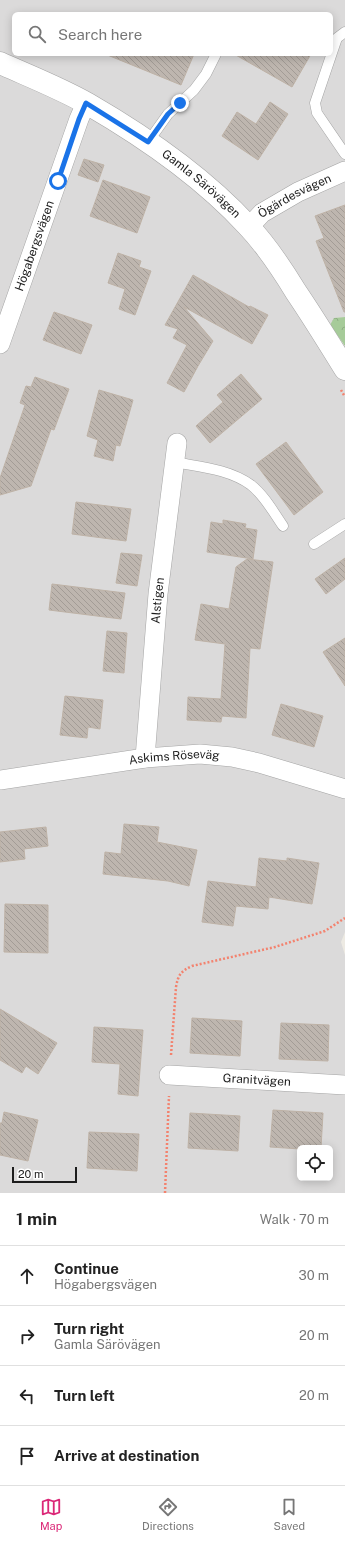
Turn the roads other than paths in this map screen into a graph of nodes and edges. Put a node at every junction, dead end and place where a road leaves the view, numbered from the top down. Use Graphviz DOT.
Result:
graph roads {
  1 [pos="345,32"];
  2 [pos="333,50"];
  3 [pos="215,56"];
  4 [pos="331,56"];
  5 [pos="0,63"];
  6 [pos="86,103"];
  7 [pos="148,142"];
  8 [pos="345,154"];
  9 [pos="345,171"];
  10 [pos="248,227"];
  11 [pos="0,344"];
  12 [pos="341,376"];
  13 [pos="177,443"];
  14 [pos="174,462"];
  15 [pos="345,524"];
  16 [pos="283,526"];
  17 [pos="314,544"];
  18 [pos="145,758"];
  19 [pos="0,780"];
  20 [pos="345,789"];
  21 [pos="169,1075"];
  22 [pos="345,1085"];
  1 -- 2 [label="lane"];
  3 -- 7 [label="lane"];
  4 -- 8 [label="lane"];
  5 -- 6 [label="street, Gamla Särövägen"];
  6 -- 7 [label="street, Gamla Särövägen"];
  6 -- 11 [label="street, Högabergsvägen"];
  7 -- 10 [label="street, Gamla Särövägen"];
  9 -- 10 [label="street, Ögärdesvägen"];
  10 -- 12 [label="street, Gamla Särövägen"];
  13 -- 14 [label="street, Alstigen"];
  14 -- 16 [label="lane"];
  14 -- 18 [label="street, Alstigen"];
  15 -- 17 [label="lane"];
  18 -- 19 [label="street, Askims Röseväg"];
  18 -- 20 [label="street, Askims Röseväg"];
  21 -- 22 [label="street, Granitvägen"];
}
